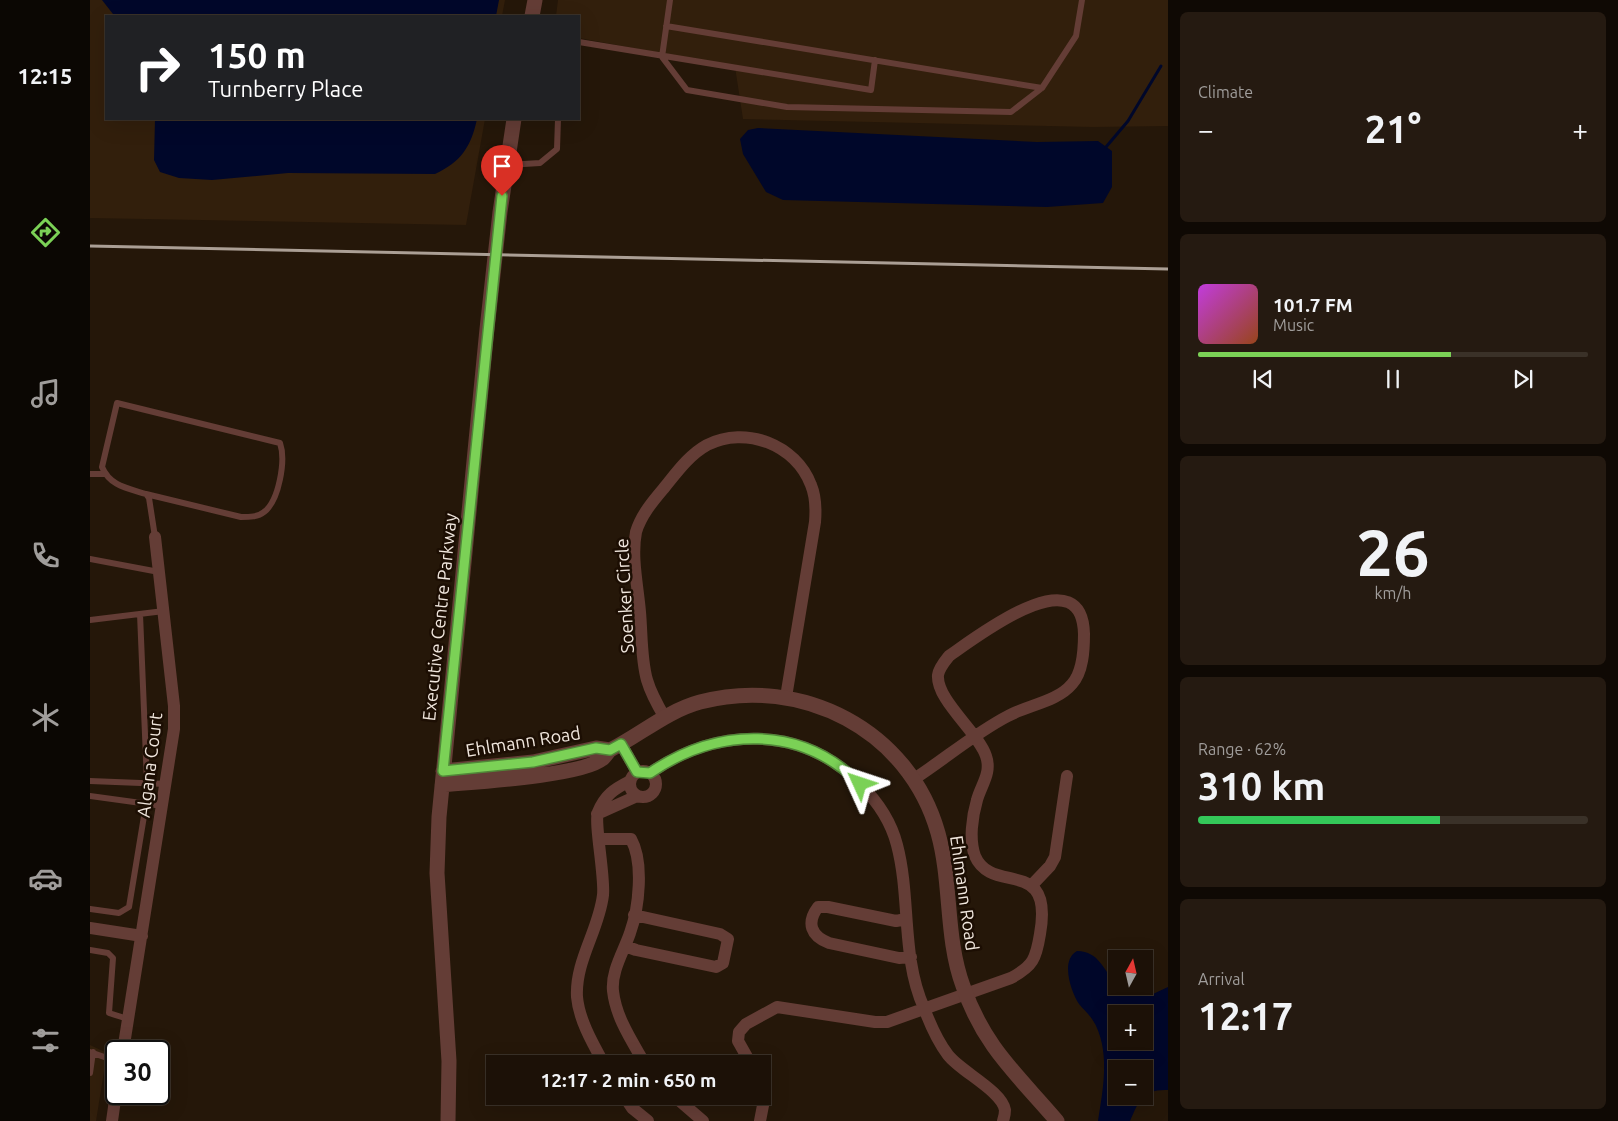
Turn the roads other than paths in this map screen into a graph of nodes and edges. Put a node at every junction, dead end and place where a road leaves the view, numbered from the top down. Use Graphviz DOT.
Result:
graph roads {
  1 [pos="535,0"];
  2 [pos="670,0"];
  3 [pos="1082,0"];
  4 [pos="532,15"];
  5 [pos="666,26"];
  6 [pos="580,42"];
  7 [pos="662,57"];
  8 [pos="875,60"];
  9 [pos="1042,88"];
  10 [pos="514,120"];
  11 [pos="558,120"];
  12 [pos="507,165"];
  13 [pos="90,474"];
  14 [pos="105,474"];
  15 [pos="146,494"];
  16 [pos="155,537"];
  17 [pos="90,560"];
  18 [pos="159,572"];
  19 [pos="164,611"];
  20 [pos="140,614"];
  21 [pos="90,620"];
  22 [pos="786,697"];
  23 [pos="665,718"];
  24 [pos="975,737"];
  25 [pos="615,747"];
  26 [pos="1067,776"];
  27 [pos="442,778"];
  28 [pos="914,779"];
  29 [pos="90,781"];
  30 [pos="640,782"];
  31 [pos="147,783"];
  32 [pos="166,784"];
  33 [pos="90,796"];
  34 [pos="146,804"];
  35 [pos="163,806"];
  36 [pos="597,814"];
  37 [pos="600,839"];
  38 [pos="1031,886"];
  39 [pos="90,909"];
  40 [pos="634,915"];
  41 [pos="906,919"];
  42 [pos="90,928"];
  43 [pos="142,936"];
  44 [pos="625,946"];
  45 [pos="90,950"];
  46 [pos="911,957"];
  47 [pos="966,994"];
  48 [pos="923,1008"];
  49 [pos="128,1019"];
  50 [pos="125,1040"];
  51 [pos="91,1052"];
  52 [pos="600,1055"];
  53 [pos="640,1055"];
  54 [pos="747,1055"];
  55 [pos="105,1057"];
  56 [pos="90,1073"];
  57 [pos="114,1105"];
  58 [pos="630,1105"];
  59 [pos="685,1105"];
  60 [pos="763,1105"];
  61 [pos="112,1121"];
  62 [pos="448,1121"];
  63 [pos="648,1121"];
  64 [pos="704,1121"];
  65 [pos="760,1121"];
  66 [pos="1004,1121"];
  67 [pos="1057,1121"];
  1 -- 4 [label="street"];
  2 -- 5 [label="lane"];
  3 -- 9 [label="lane"];
  5 -- 7 [label="lane"];
  5 -- 8 [label="lane"];
  6 -- 7 [label="lane"];
  7 -- 8 [label="lane"];
  7 -- 9 [label="lane"];
  8 -- 9 [label="lane"];
  10 -- 12 [label="street, Executive Centre Parkway"];
  11 -- 12 [label="lane"];
  12 -- 27 [label="street, Executive Centre Parkway"];
  13 -- 14 [label="lane"];
  14 -- 15 [label="lane"];
  14 -- 15 [label="lane"];
  15 -- 16 [label="lane"];
  16 -- 18 [label="street, Algana Court"];
  17 -- 18 [label="lane"];
  18 -- 19 [label="street, Algana Court"];
  19 -- 20 [label="lane"];
  19 -- 32 [label="street, Algana Court"];
  20 -- 21 [label="lane"];
  20 -- 31 [label="lane"];
  22 -- 23 [label="street, Ehlmann Road"];
  22 -- 23 [label="street, Soenker Circle"];
  22 -- 28 [label="street, Ehlmann Road"];
  23 -- 25 [label="street, Ehlmann Road"];
  24 -- 24 [label="street"];
  24 -- 28 [label="street"];
  24 -- 38 [label="street"];
  25 -- 27 [label="street, Ehlmann Road"];
  25 -- 30 [label="street"];
  26 -- 38 [label="street"];
  27 -- 62 [label="street, Executive Centre Parkway"];
  28 -- 47 [label="street, Ehlmann Road"];
  29 -- 31 [label="lane"];
  30 -- 36 [label="street"];
  30 -- 36 [label="street"];
  30 -- 41 [label="street"];
  31 -- 32 [label="lane"];
  32 -- 35 [label="street, Algana Court"];
  33 -- 34 [label="lane"];
  34 -- 35 [label="lane"];
  34 -- 39 [label="lane"];
  35 -- 43 [label="street, Algana Court"];
  36 -- 37 [label="street"];
  37 -- 40 [label="street"];
  37 -- 52 [label="street"];
  38 -- 47 [label="street"];
  40 -- 44 [label="street"];
  40 -- 44 [label="street"];
  41 -- 46 [label="street"];
  41 -- 46 [label="street"];
  42 -- 43 [label="street"];
  43 -- 49 [label="street, Algana Court"];
  44 -- 53 [label="street"];
  45 -- 49 [label="lane"];
  46 -- 48 [label="street"];
  47 -- 48 [label="street"];
  47 -- 67 [label="street, Ehlmann Road"];
  48 -- 54 [label="street"];
  48 -- 66 [label="street"];
  49 -- 50 [label="street, Algana Court"];
  51 -- 55 [label="lane"];
  51 -- 56 [label="lane"];
  57 -- 61 [label="street"];
  58 -- 63 [label="street"];
  59 -- 64 [label="street"];
  60 -- 65 [label="street"];
}
